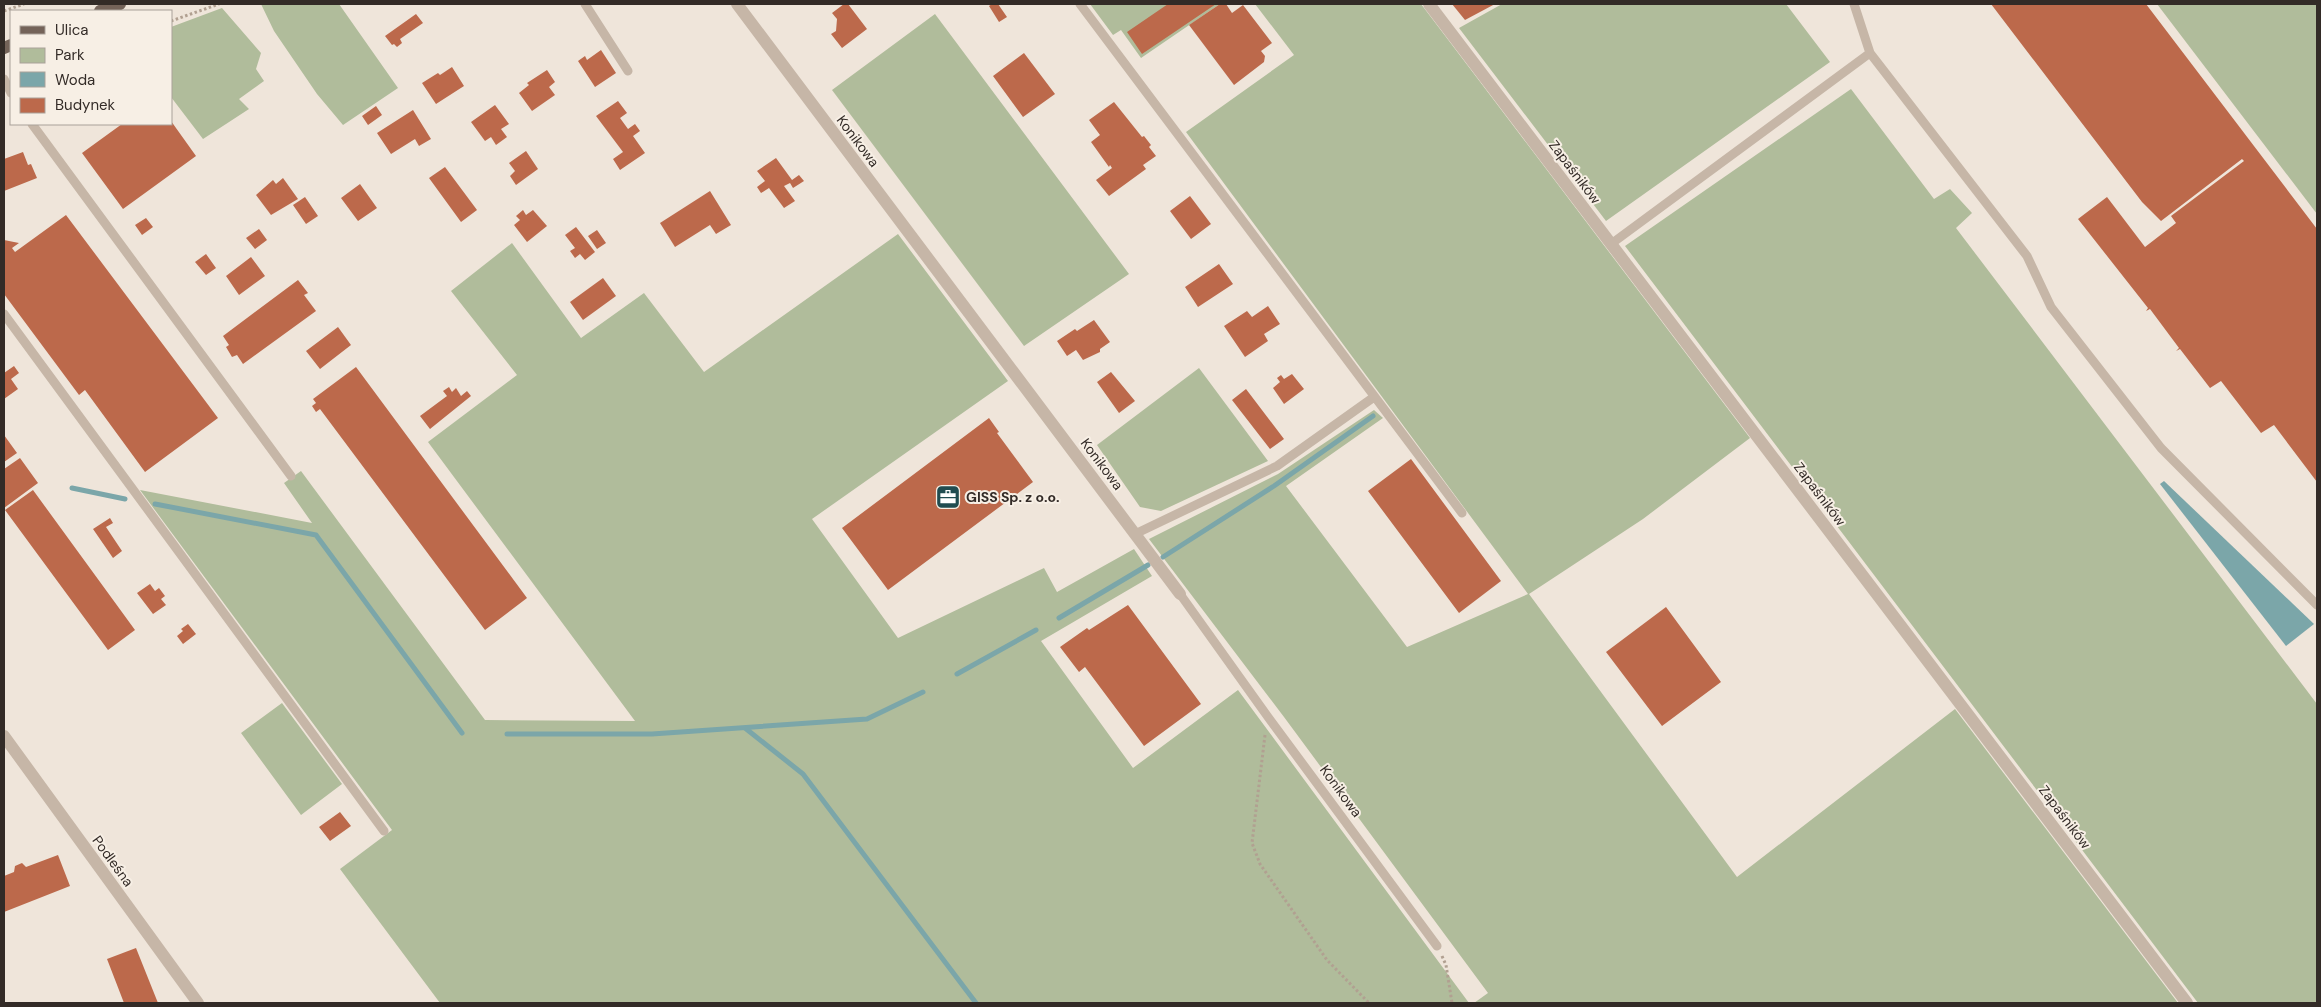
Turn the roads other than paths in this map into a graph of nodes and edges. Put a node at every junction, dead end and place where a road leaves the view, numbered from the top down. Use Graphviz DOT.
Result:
graph roads {
  1 [pos="120,4"];
  2 [pos="585,4"];
  3 [pos="737,4"];
  4 [pos="1080,4"];
  5 [pos="1429,4"];
  6 [pos="1854,4"];
  7 [pos="103,10"];
  8 [pos="1870,53"];
  9 [pos="628,71"];
  10 [pos="4,79"];
  11 [pos="10,91"];
  12 [pos="33,125"];
  13 [pos="1611,244"];
  14 [pos="4,314"];
  15 [pos="1374,397"];
  16 [pos="290,476"];
  17 [pos="1462,513"];
  18 [pos="1135,534"];
  19 [pos="1180,594"];
  20 [pos="2317,605"];
  21 [pos="4,736"];
  22 [pos="384,831"];
  23 [pos="1437,946"];
  24 [pos="198,1003"];
  25 [pos="2187,1003"];
  1 -- 7 [label="main road"];
  2 -- 9 [label="lane"];
  3 -- 18 [label="street, Konikowa"];
  4 -- 15 [label="lane"];
  5 -- 13 [label="street, Zapaśników"];
  6 -- 8 [label="lane"];
  8 -- 13 [label="lane"];
  8 -- 20 [label="lane"];
  10 -- 11 [label="lane"];
  12 -- 16 [label="lane"];
  13 -- 25 [label="street, Zapaśników"];
  14 -- 22 [label="lane"];
  15 -- 17 [label="lane"];
  15 -- 18 [label="lane"];
  18 -- 19 [label="street, Konikowa"];
  19 -- 23 [label="lane, Konikowa"];
  21 -- 24 [label="street, Podleśna"];
}
